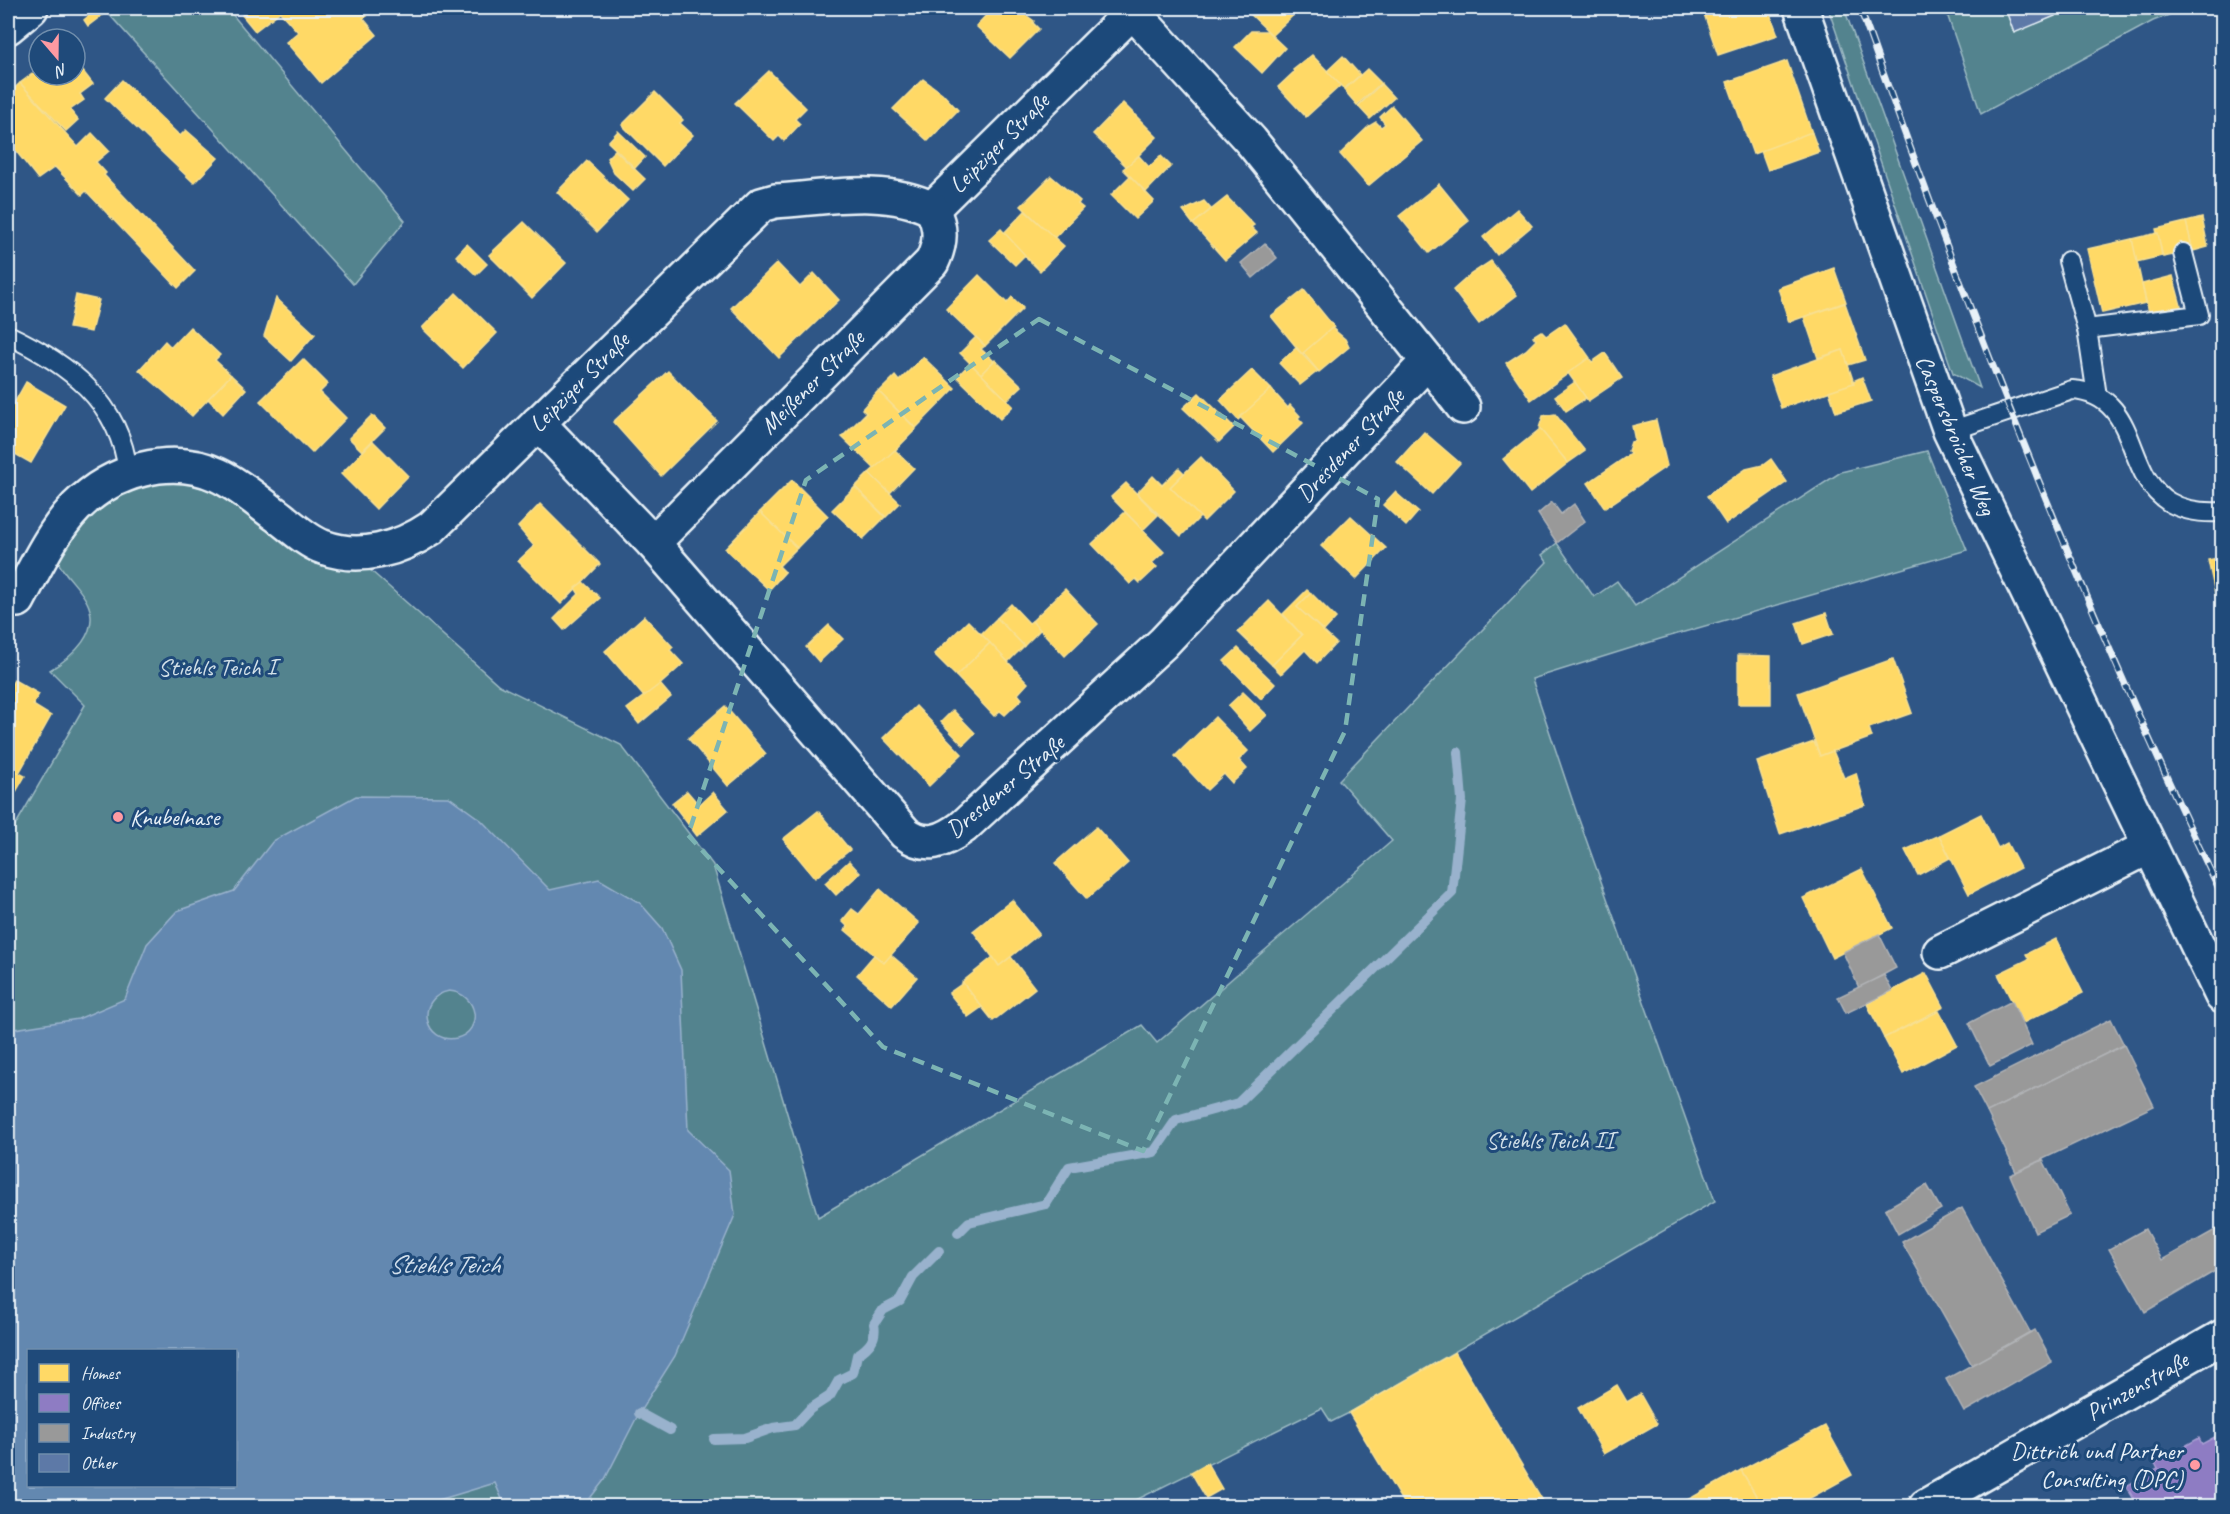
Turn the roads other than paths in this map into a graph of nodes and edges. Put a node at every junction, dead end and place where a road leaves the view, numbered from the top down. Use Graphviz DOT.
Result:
graph roads {
  1 [pos="31,8"];
  2 [pos="1801,8"];
  3 [pos="1134,9"];
  4 [pos="8,27"];
  5 [pos="932,209"];
  6 [pos="2183,253"];
  7 [pos="2068,261"];
  8 [pos="2087,329"];
  9 [pos="8,335"];
  10 [pos="1428,361"];
  11 [pos="2097,396"];
  12 [pos="1463,407"];
  13 [pos="538,423"];
  14 [pos="1950,431"];
  15 [pos="128,472"];
  16 [pos="2223,512"];
  17 [pos="653,543"];
  18 [pos="18,600"];
  19 [pos="2149,848"];
  20 [pos="1940,952"];
  21 [pos="2223,996"];
  22 [pos="2223,1337"];
  23 [pos="1926,1506"];
  1 -- 4 [label="street"];
  2 -- 14 [label="street, Caspersbroicher Weg"];
  3 -- 5 [label="street, Leipziger Straße"];
  3 -- 10 [label="street"];
  5 -- 13 [label="street, Leipziger Straße"];
  5 -- 17 [label="street, Meißener Straße"];
  6 -- 8 [label="lane"];
  7 -- 8 [label="lane"];
  8 -- 11 [label="lane"];
  9 -- 15 [label="lane"];
  10 -- 12 [label="street"];
  10 -- 17 [label="street, Dresdener Straße"];
  11 -- 14 [label="lane"];
  11 -- 16 [label="lane"];
  13 -- 15 [label="street, Leipziger Straße"];
  13 -- 17 [label="street, Dresdener Straße"];
  14 -- 19 [label="street, Caspersbroicher Weg"];
  15 -- 18 [label="street, Leipziger Straße"];
  19 -- 20 [label="street"];
  19 -- 21 [label="street, Caspersbroicher Weg"];
  22 -- 23 [label="street, Prinzenstraße"];
}
